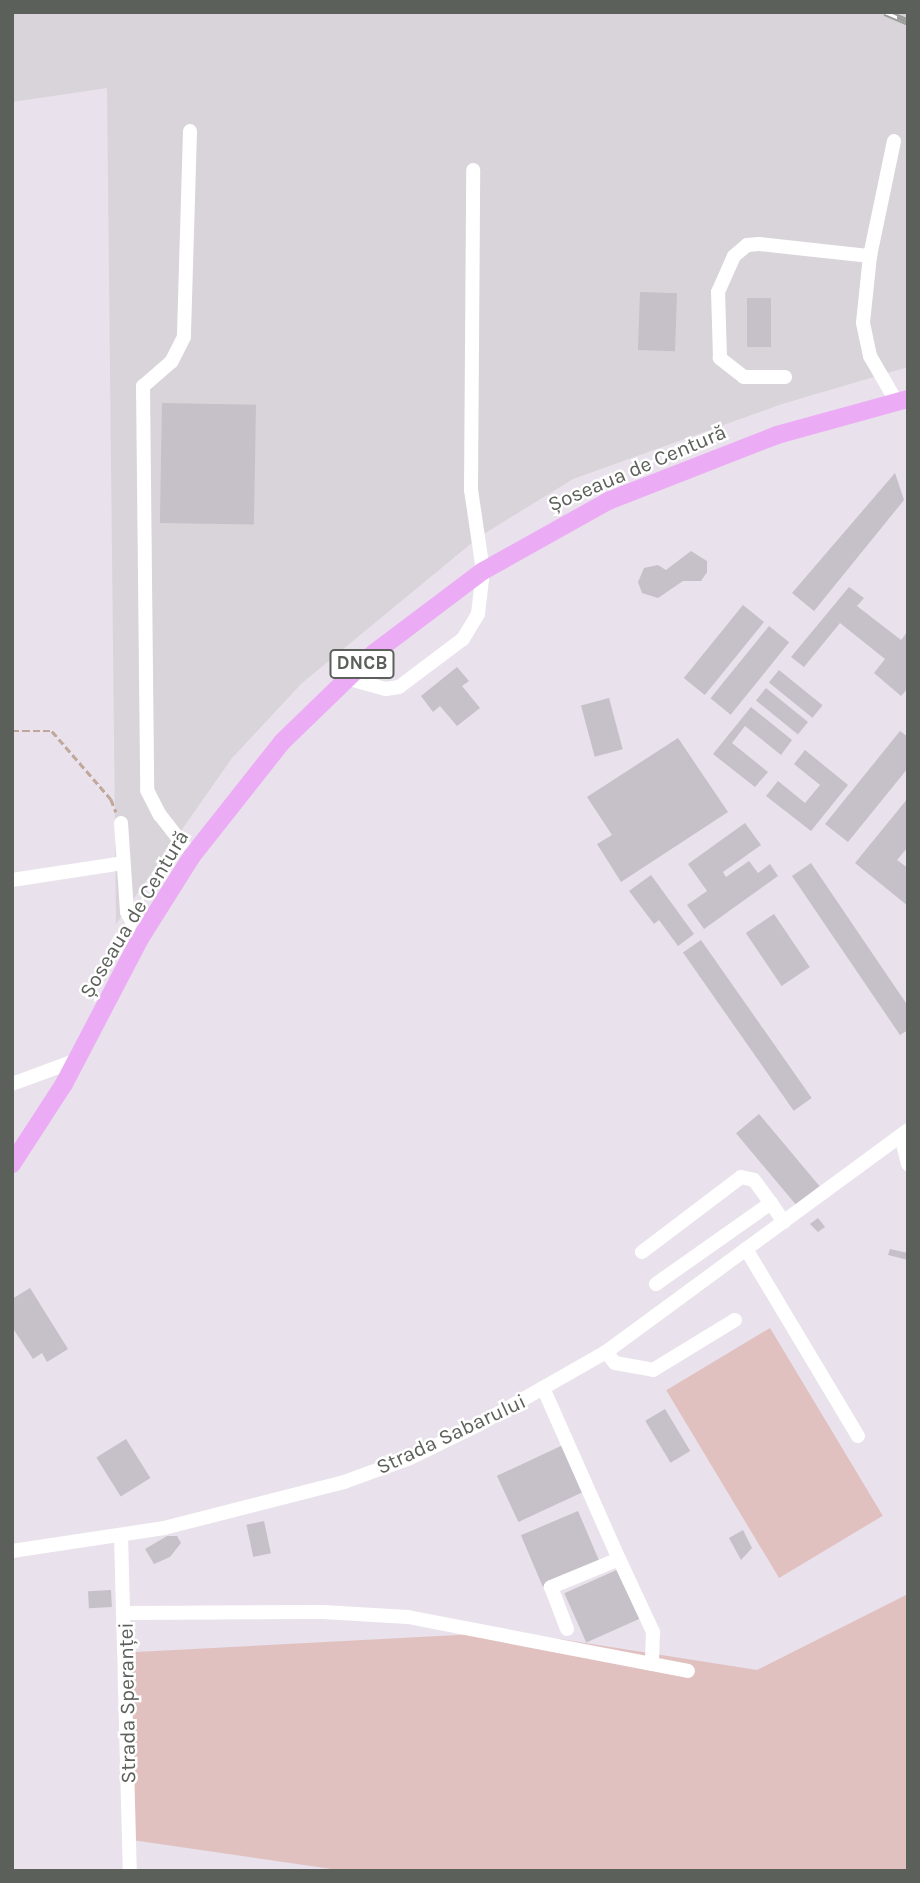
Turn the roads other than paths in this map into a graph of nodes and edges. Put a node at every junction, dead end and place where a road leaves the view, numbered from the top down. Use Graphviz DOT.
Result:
graph roads {
  1 [pos="190,131"];
  2 [pos="894,141"];
  3 [pos="473,170"];
  4 [pos="870,256"];
  5 [pos="785,377"];
  6 [pos="902,400"];
  7 [pos="483,570"];
  8 [pos="346,678"];
  9 [pos="121,823"];
  10 [pos="192,856"];
  11 [pos="123,863"];
  12 [pos="12,880"];
  13 [pos="141,937"];
  14 [pos="77,1060"];
  15 [pos="12,1084"];
  16 [pos="904,1133"];
  17 [pos="12,1164"];
  18 [pos="908,1164"];
  19 [pos="771,1203"];
  20 [pos="785,1222"];
  21 [pos="746,1249"];
  22 [pos="642,1252"];
  23 [pos="656,1284"];
  24 [pos="736,1320"];
  25 [pos="606,1352"];
  26 [pos="544,1390"];
  27 [pos="858,1436"];
  28 [pos="121,1535"];
  29 [pos="12,1551"];
  30 [pos="619,1559"];
  31 [pos="125,1613"];
  32 [pos="567,1629"];
  33 [pos="652,1664"];
  34 [pos="688,1671"];
  35 [pos="130,1871"];
  1 -- 10 [label="street"];
  2 -- 4 [label="street"];
  3 -- 7 [label="street"];
  4 -- 5 [label="street"];
  4 -- 6 [label="street"];
  6 -- 7 [label="main road, Șoseaua de Centură / DNCB"];
  7 -- 8 [label="main road, Șoseaua de Centură / DNCB"];
  7 -- 8 [label="street"];
  8 -- 10 [label="main road, Șoseaua de Centură / DNCB"];
  9 -- 11 [label="street"];
  10 -- 13 [label="main road, Șoseaua de Centură / DNCB"];
  11 -- 12 [label="street"];
  11 -- 13 [label="street"];
  13 -- 14 [label="main road, Șoseaua de Centură / DNCB"];
  14 -- 15 [label="street"];
  14 -- 17 [label="main road, Șoseaua de Centură / DNCB"];
  16 -- 18 [label="street"];
  16 -- 20 [label="street, Strada Sabarului"];
  19 -- 20 [label="street"];
  19 -- 22 [label="street"];
  19 -- 23 [label="street"];
  20 -- 21 [label="street, Strada Sabarului"];
  21 -- 25 [label="street, Strada Sabarului"];
  21 -- 27 [label="street"];
  24 -- 25 [label="street"];
  25 -- 26 [label="street, Strada Sabarului"];
  26 -- 28 [label="street, Strada Sabarului"];
  26 -- 30 [label="street"];
  28 -- 29 [label="street, Strada Sabarului"];
  28 -- 31 [label="street, Strada Speranței"];
  30 -- 32 [label="street"];
  30 -- 33 [label="street"];
  31 -- 33 [label="street"];
  31 -- 35 [label="street, Strada Speranței"];
  33 -- 34 [label="street"];
}
